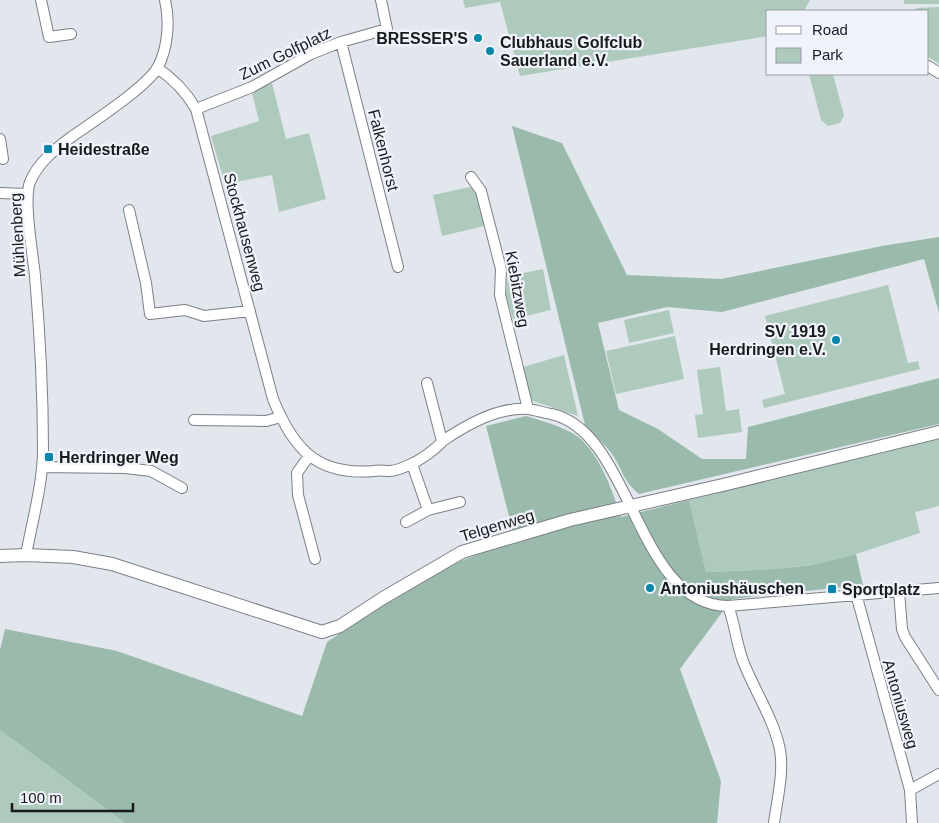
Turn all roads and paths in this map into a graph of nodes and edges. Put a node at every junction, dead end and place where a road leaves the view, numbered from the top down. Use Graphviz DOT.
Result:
graph roads {
  1 [pos="42,0"];
  2 [pos="165,0"];
  3 [pos="381,0"];
  4 [pos="71,34"];
  5 [pos="342,42"];
  6 [pos="158,68"];
  7 [pos="196,109"];
  8 [pos="0,139"];
  9 [pos="4,159"];
  10 [pos="471,178"];
  11 [pos="0,193"];
  12 [pos="28,194"];
  13 [pos="129,210"];
  14 [pos="398,267"];
  15 [pos="250,311"];
  16 [pos="427,384"];
  17 [pos="528,409"];
  18 [pos="281,417"];
  19 [pos="194,420"];
  20 [pos="939,432"];
  21 [pos="442,441"];
  22 [pos="309,456"];
  23 [pos="412,464"];
  24 [pos="42,467"];
  25 [pos="182,488"];
  26 [pos="460,502"];
  27 [pos="631,506"];
  28 [pos="428,510"];
  29 [pos="406,522"];
  30 [pos="26,555"];
  31 [pos="0,556"];
  32 [pos="315,559"];
  33 [pos="939,588"];
  34 [pos="899,591"];
  35 [pos="856,594"];
  36 [pos="728,606"];
  37 [pos="939,690"];
  38 [pos="939,774"];
  39 [pos="910,790"];
  40 [pos="774,823"];
  41 [pos="912,823"];
  1 -- 4 [label="street"];
  2 -- 6 [label="street"];
  3 -- 5 [label="street, Zum Golfplatz"];
  5 -- 7 [label="street, Zum Golfplatz"];
  5 -- 14 [label="street, Falkenhorst"];
  6 -- 7 [label="street, Stockhausenweg"];
  6 -- 12 [label="street, Mühlenberg"];
  7 -- 15 [label="street, Stockhausenweg"];
  8 -- 9 [label="street"];
  10 -- 17 [label="street, Kiebitzweg"];
  11 -- 12 [label="street"];
  12 -- 24 [label="street, Mühlenberg"];
  13 -- 15 [label="street"];
  15 -- 18 [label="street, Stockhausenweg"];
  16 -- 21 [label="street"];
  17 -- 21 [label="street, Stockhausenweg"];
  17 -- 27 [label="street, Stockhausenweg"];
  18 -- 19 [label="street"];
  18 -- 22 [label="street, Stockhausenweg"];
  20 -- 27 [label="main road, Telgenweg"];
  21 -- 23 [label="street, Stockhausenweg"];
  22 -- 23 [label="street, Stockhausenweg"];
  22 -- 32 [label="street"];
  23 -- 28 [label="street"];
  24 -- 25 [label="street"];
  24 -- 30 [label="street, Mühlenberg"];
  26 -- 28 [label="street"];
  27 -- 30 [label="main road, Telgenweg"];
  27 -- 36 [label="street, Stockhausenweg"];
  28 -- 29 [label="street"];
  30 -- 31 [label="main road"];
  33 -- 34 [label="street, Stockhausenweg"];
  34 -- 35 [label="street, Stockhausenweg"];
  34 -- 37 [label="street"];
  35 -- 36 [label="street, Stockhausenweg"];
  35 -- 39 [label="street, Antoniusweg"];
  36 -- 40 [label="street"];
  38 -- 39 [label="street"];
  39 -- 41 [label="street, Antoniusweg"];
}
